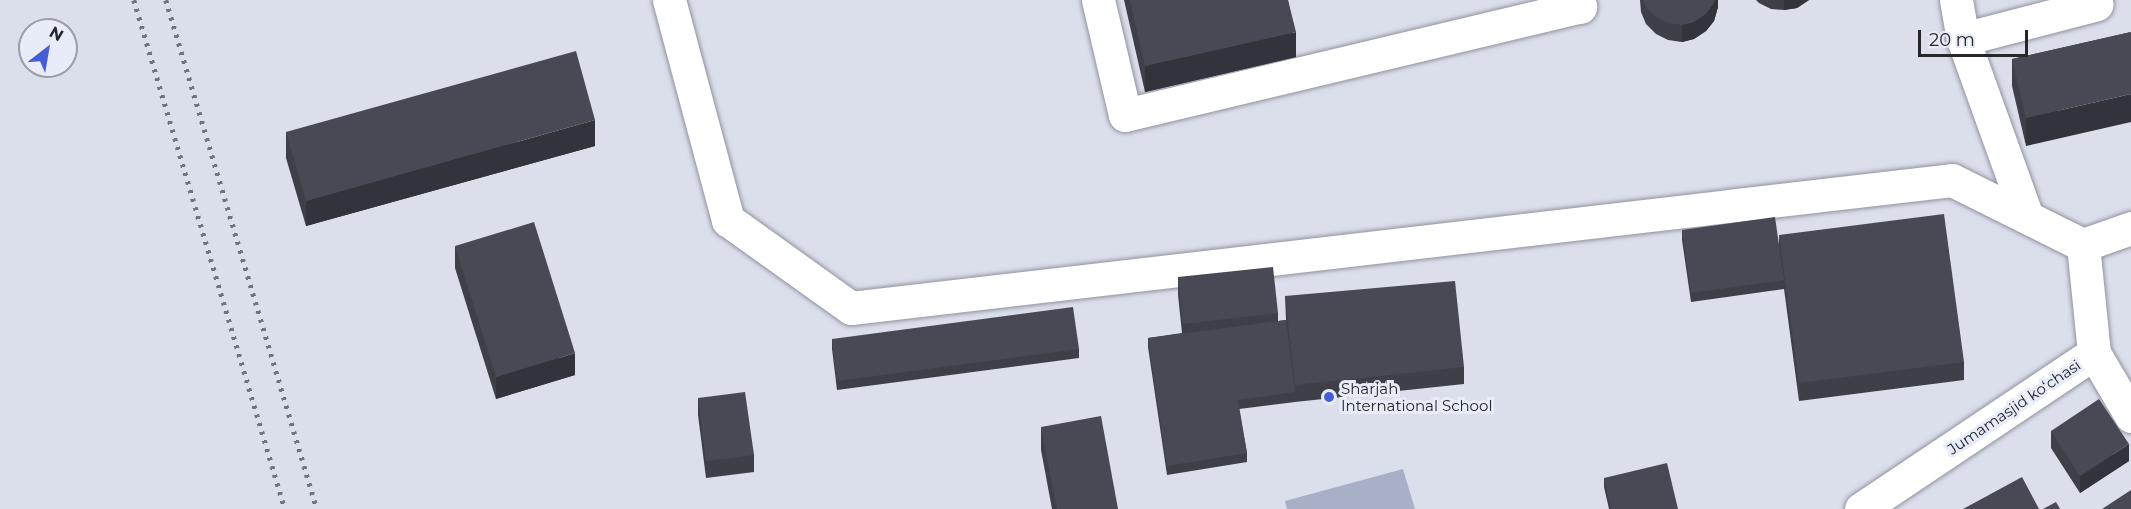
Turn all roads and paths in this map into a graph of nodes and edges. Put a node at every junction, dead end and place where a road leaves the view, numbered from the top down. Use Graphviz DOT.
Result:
graph roads {
  1 [pos="669,0"];
  2 [pos="1098,0"];
  3 [pos="1578,0"];
  4 [pos="1956,0"];
  5 [pos="2104,1"];
  6 [pos="1963,39"];
  7 [pos="2027,217"];
  8 [pos="2131,228"];
  9 [pos="2083,245"];
  10 [pos="2094,353"];
  11 [pos="2131,416"];
  12 [pos="1861,509"];
  1 -- 7 [label="street"];
  2 -- 3 [label="street"];
  4 -- 6 [label="street"];
  5 -- 6 [label="street"];
  6 -- 7 [label="street"];
  7 -- 9 [label="street"];
  8 -- 9 [label="street"];
  9 -- 10 [label="street, Jumamasjid koʻchasi"];
  10 -- 11 [label="street"];
  10 -- 12 [label="street, Jumamasjid koʻchasi"];
}
